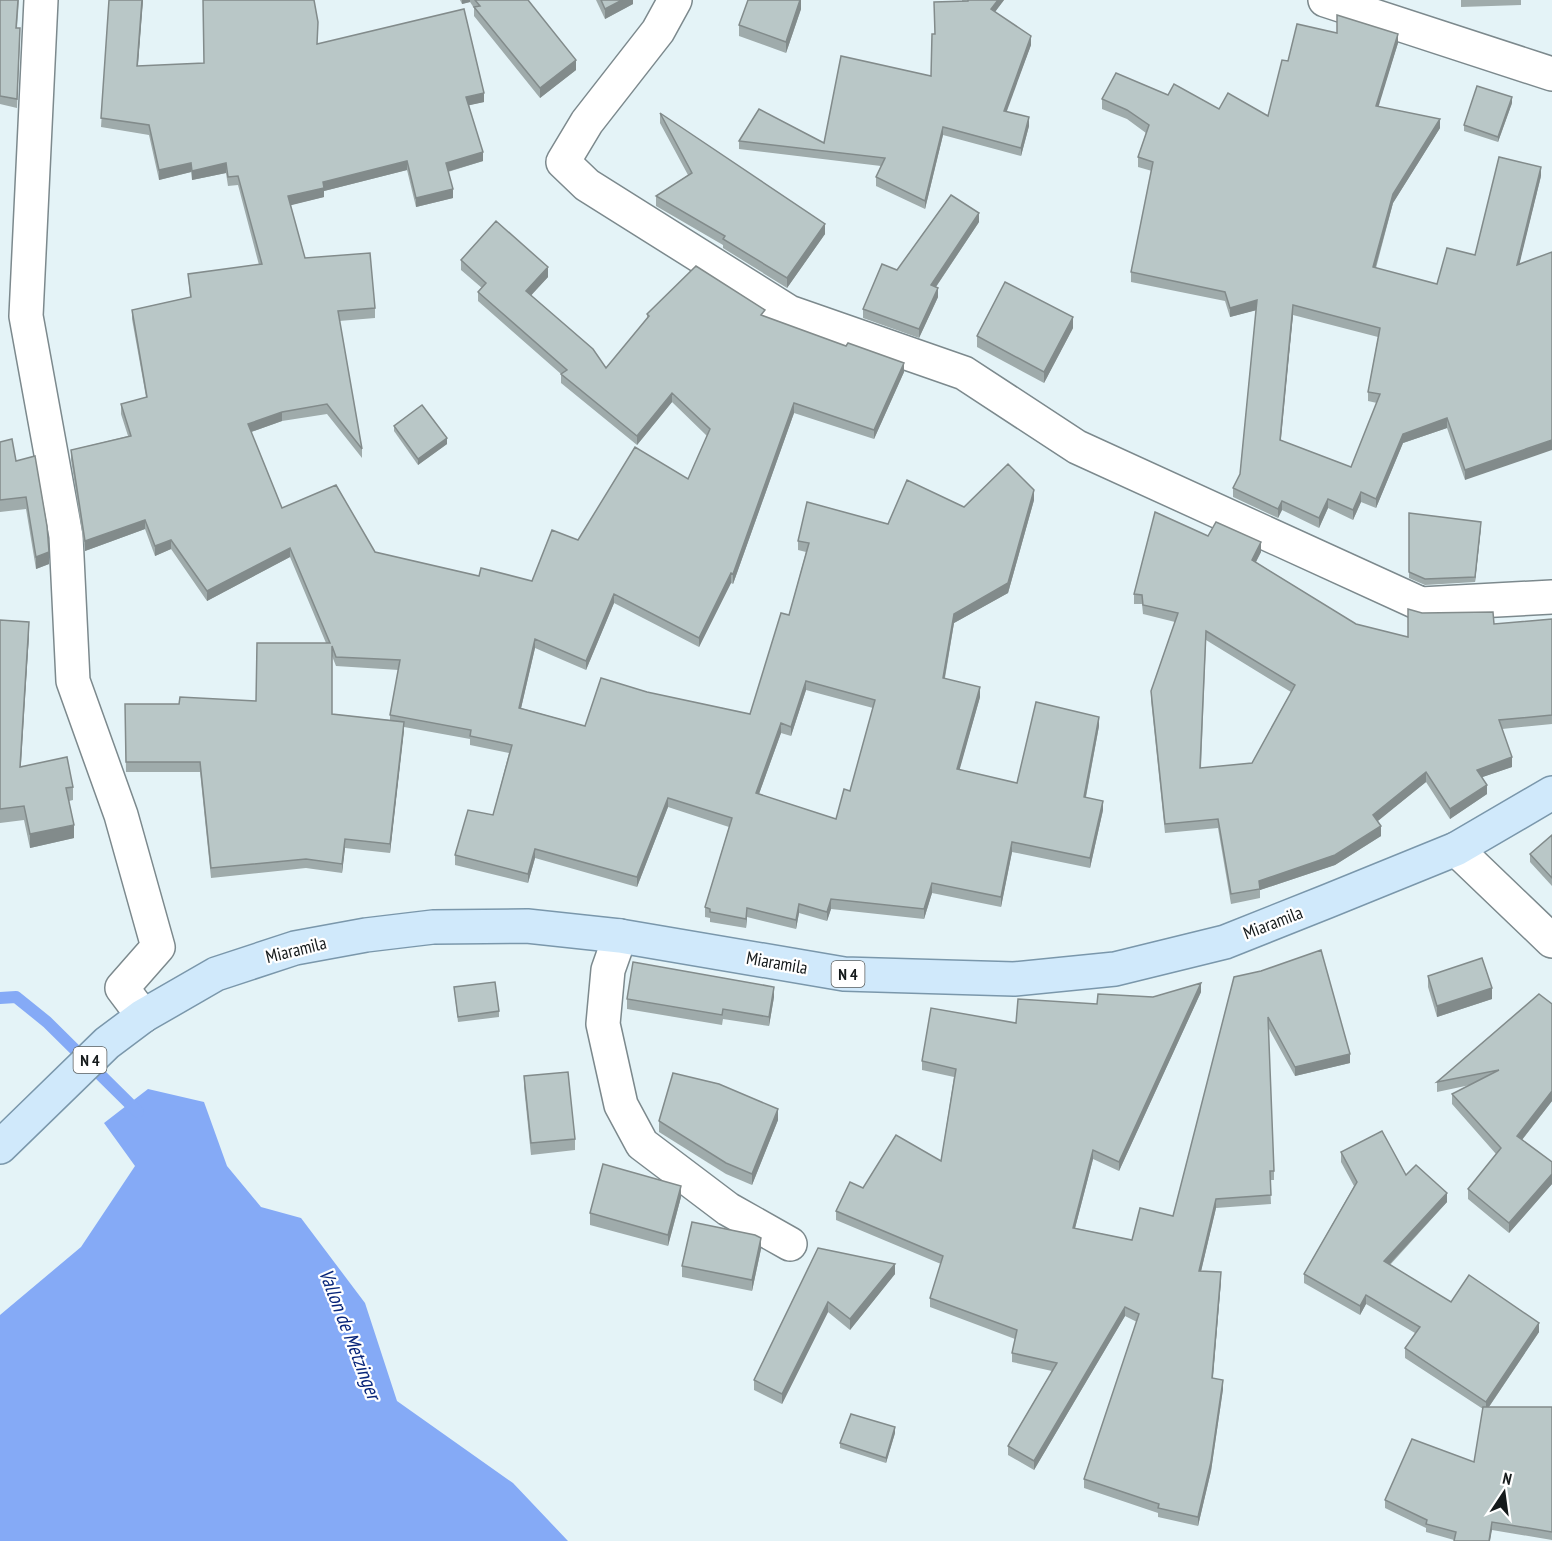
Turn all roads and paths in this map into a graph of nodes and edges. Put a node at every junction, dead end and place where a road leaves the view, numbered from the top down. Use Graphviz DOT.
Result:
graph roads {
  1 [pos="41,0"];
  2 [pos="675,0"];
  3 [pos="1325,0"];
  4 [pos="1552,74"];
  5 [pos="1552,597"];
  6 [pos="1552,793"];
  7 [pos="1456,849"];
  8 [pos="620,936"];
  9 [pos="1552,941"];
  10 [pos="137,1021"];
  11 [pos="0,1147"];
  12 [pos="790,1244"];
  1 -- 10 [label="street"];
  2 -- 5 [label="street"];
  3 -- 4 [label="street"];
  6 -- 7 [label="main road, Miaramila / N 4"];
  7 -- 8 [label="main road, Miaramila / N 4"];
  7 -- 9 [label="street"];
  8 -- 10 [label="main road, Miaramila / N 4"];
  8 -- 12 [label="street"];
  10 -- 11 [label="main road, N 4"];
}
